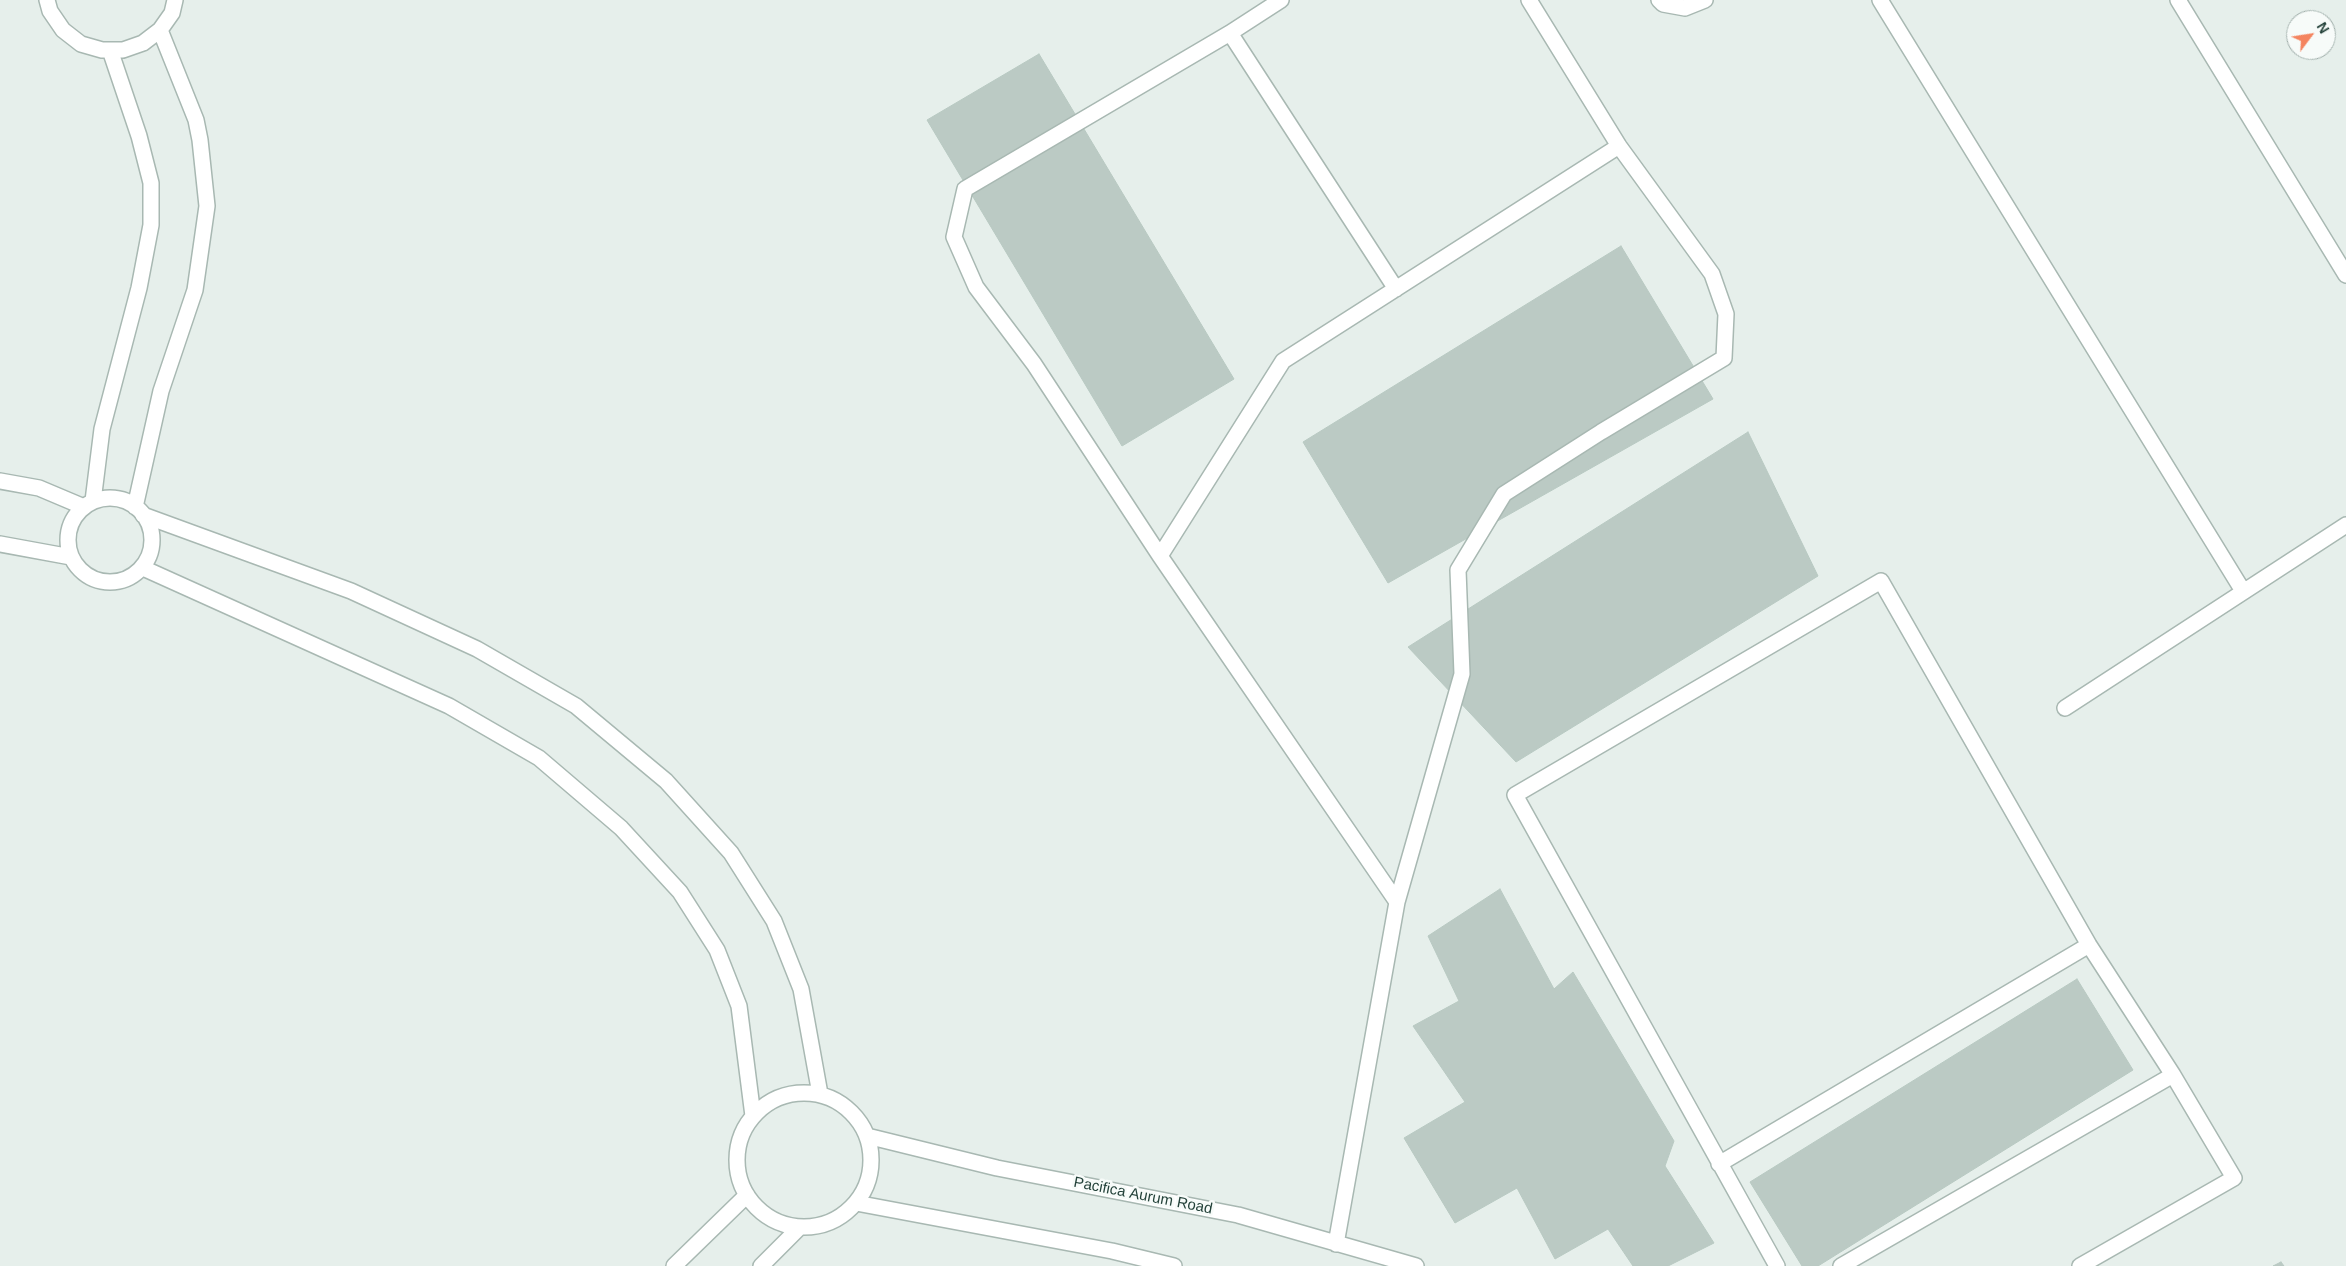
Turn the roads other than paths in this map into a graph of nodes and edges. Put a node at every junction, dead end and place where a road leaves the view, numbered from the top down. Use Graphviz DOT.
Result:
graph roads {
  1 [pos="47,0"];
  2 [pos="175,0"];
  3 [pos="1281,0"];
  4 [pos="1529,0"];
  5 [pos="1659,0"];
  6 [pos="1704,0"];
  7 [pos="1880,0"];
  8 [pos="2178,0"];
  9 [pos="160,30"];
  10 [pos="1230,34"];
  11 [pos="110,50"];
  12 [pos="1619,146"];
  13 [pos="2346,275"];
  14 [pos="1396,289"];
  15 [pos="0,481"];
  16 [pos="89,504"];
  17 [pos="139,511"];
  18 [pos="2346,525"];
  19 [pos="0,544"];
  20 [pos="1160,556"];
  21 [pos="71,557"];
  22 [pos="143,568"];
  23 [pos="2243,591"];
  24 [pos="2065,708"];
  25 [pos="1397,902"];
  26 [pos="2090,945"];
  27 [pos="2173,1075"];
  28 [pos="820,1094"];
  29 [pos="752,1116"];
  30 [pos="867,1136"];
  31 [pos="1719,1164"];
  32 [pos="747,1195"];
  33 [pos="856,1203"];
  34 [pos="800,1227"];
  35 [pos="1336,1244"];
  36 [pos="674,1266"];
  37 [pos="761,1266"];
  38 [pos="1174,1266"];
  39 [pos="1416,1266"];
  40 [pos="1777,1266"];
  41 [pos="1841,1266"];
  42 [pos="2080,1266"];
  1 -- 11 [label="street"];
  2 -- 9 [label="street"];
  3 -- 10 [label="street"];
  4 -- 12 [label="street"];
  5 -- 6 [label="street"];
  7 -- 23 [label="street"];
  8 -- 13 [label="street"];
  9 -- 11 [label="street"];
  9 -- 17 [label="street"];
  10 -- 14 [label="street"];
  10 -- 20 [label="street"];
  11 -- 16 [label="street"];
  12 -- 14 [label="street"];
  12 -- 25 [label="street"];
  14 -- 20 [label="street"];
  15 -- 16 [label="street"];
  16 -- 17 [label="street"];
  16 -- 21 [label="street"];
  17 -- 22 [label="street"];
  17 -- 28 [label="street"];
  18 -- 23 [label="street"];
  19 -- 21 [label="street"];
  20 -- 25 [label="street"];
  21 -- 22 [label="street"];
  22 -- 29 [label="street"];
  23 -- 24 [label="street"];
  25 -- 35 [label="street"];
  26 -- 27 [label="street"];
  26 -- 31 [label="street"];
  26 -- 31 [label="street"];
  27 -- 41 [label="street"];
  27 -- 42 [label="street"];
  28 -- 29 [label="street"];
  28 -- 30 [label="street"];
  29 -- 32 [label="street"];
  30 -- 33 [label="street"];
  30 -- 35 [label="street, Pacifica Aurum Road"];
  31 -- 40 [label="street"];
  32 -- 34 [label="street"];
  32 -- 36 [label="street"];
  33 -- 34 [label="street"];
  33 -- 38 [label="street"];
  34 -- 37 [label="street"];
  35 -- 39 [label="street, Pacifica Aurum Road"];
}
